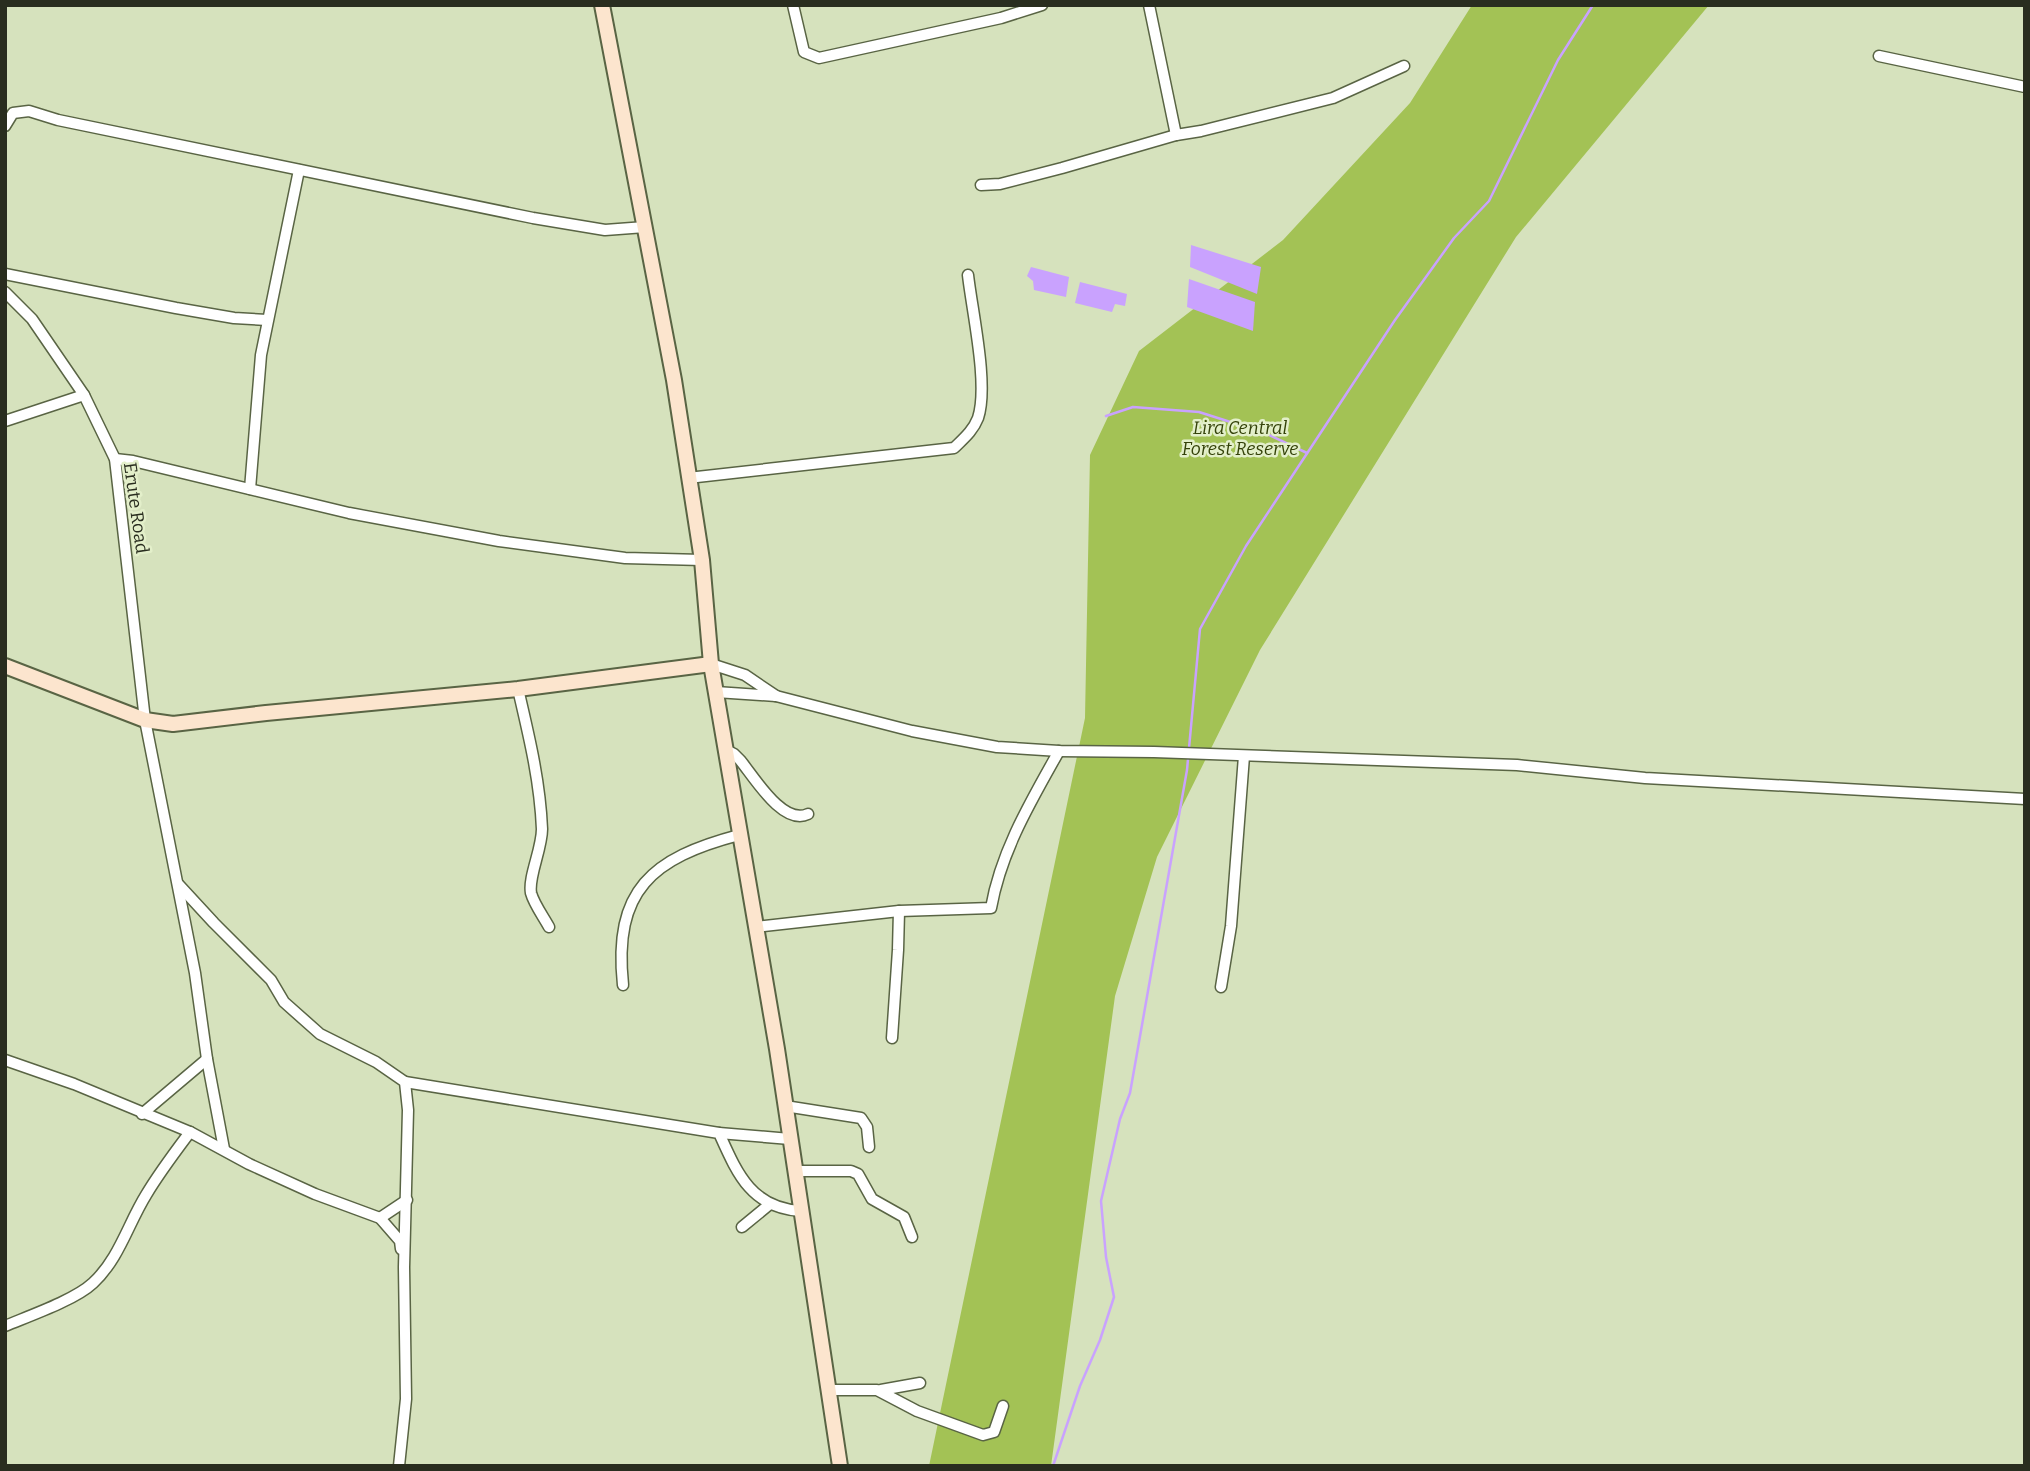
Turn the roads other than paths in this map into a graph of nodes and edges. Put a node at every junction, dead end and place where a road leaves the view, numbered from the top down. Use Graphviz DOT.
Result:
graph roads {
  1 [pos="602,5"];
  2 [pos="793,5"];
  3 [pos="1042,5"];
  4 [pos="1149,5"];
  5 [pos="1879,56"];
  6 [pos="1404,66"];
  7 [pos="2025,87"];
  8 [pos="5,126"];
  9 [pos="1176,135"];
  10 [pos="299,170"];
  11 [pos="981,185"];
  12 [pos="645,227"];
  13 [pos="5,274"];
  14 [pos="968,275"];
  15 [pos="5,292"];
  16 [pos="267,320"];
  17 [pos="84,395"];
  18 [pos="5,421"];
  19 [pos="115,459"];
  20 [pos="688,478"];
  21 [pos="250,489"];
  22 [pos="702,560"];
  23 [pos="711,664"];
  24 [pos="5,666"];
  25 [pos="518,689"];
  26 [pos="716,692"];
  27 [pos="776,695"];
  28 [pos="145,720"];
  29 [pos="726,750"];
  30 [pos="1059,751"];
  31 [pos="1244,756"];
  32 [pos="2025,799"];
  33 [pos="808,814"];
  34 [pos="739,835"];
  35 [pos="178,884"];
  36 [pos="899,911"];
  37 [pos="549,927"];
  38 [pos="755,927"];
  39 [pos="623,985"];
  40 [pos="1221,987"];
  41 [pos="892,1038"];
  42 [pos="207,1059"];
  43 [pos="5,1060"];
  44 [pos="405,1082"];
  45 [pos="785,1106"];
  46 [pos="142,1114"];
  47 [pos="190,1132"];
  48 [pos="719,1133"];
  49 [pos="790,1139"];
  50 [pos="869,1146"];
  51 [pos="224,1149"];
  52 [pos="795,1171"];
  53 [pos="407,1200"];
  54 [pos="770,1204"];
  55 [pos="801,1211"];
  56 [pos="380,1218"];
  57 [pos="742,1227"];
  58 [pos="912,1237"];
  59 [pos="404,1267"];
  60 [pos="5,1326"];
  61 [pos="920,1383"];
  62 [pos="827,1390"];
  63 [pos="877,1390"];
  64 [pos="1003,1406"];
  65 [pos="399,1466"];
  66 [pos="839,1466"];
  1 -- 12 [label="street"];
  2 -- 3 [label="street"];
  4 -- 9 [label="street"];
  5 -- 7 [label="street"];
  6 -- 9 [label="street"];
  8 -- 10 [label="street"];
  9 -- 11 [label="street"];
  10 -- 12 [label="street"];
  10 -- 16 [label="street"];
  12 -- 20 [label="street"];
  13 -- 16 [label="street"];
  14 -- 20 [label="street"];
  15 -- 17 [label="street, Erute Road"];
  16 -- 21 [label="street"];
  17 -- 18 [label="street"];
  17 -- 19 [label="street, Erute Road"];
  19 -- 21 [label="street"];
  19 -- 28 [label="street, Erute Road"];
  20 -- 22 [label="street"];
  21 -- 22 [label="street"];
  22 -- 23 [label="street"];
  23 -- 25 [label="street"];
  23 -- 26 [label="street"];
  23 -- 27 [label="street"];
  24 -- 28 [label="street"];
  25 -- 28 [label="street"];
  25 -- 37 [label="street"];
  26 -- 27 [label="street"];
  26 -- 29 [label="street"];
  27 -- 30 [label="street"];
  28 -- 35 [label="street, Erute Road"];
  29 -- 33 [label="street"];
  29 -- 34 [label="street"];
  30 -- 31 [label="street"];
  30 -- 36 [label="street"];
  31 -- 32 [label="street"];
  31 -- 40 [label="street"];
  34 -- 38 [label="street"];
  34 -- 39 [label="street"];
  35 -- 42 [label="street, Erute Road"];
  35 -- 44 [label="street"];
  36 -- 38 [label="street"];
  36 -- 41 [label="street"];
  38 -- 45 [label="street"];
  42 -- 46 [label="street"];
  42 -- 51 [label="street, Erute Road"];
  43 -- 46 [label="street"];
  44 -- 48 [label="street"];
  44 -- 53 [label="street"];
  45 -- 49 [label="street"];
  45 -- 50 [label="street"];
  46 -- 47 [label="street"];
  47 -- 51 [label="street"];
  47 -- 60 [label="street"];
  48 -- 49 [label="street"];
  48 -- 54 [label="street"];
  49 -- 52 [label="street"];
  51 -- 56 [label="street"];
  52 -- 55 [label="street"];
  52 -- 58 [label="street"];
  53 -- 56 [label="street"];
  53 -- 59 [label="street"];
  54 -- 55 [label="street"];
  54 -- 57 [label="street"];
  55 -- 62 [label="street"];
  56 -- 59 [label="street"];
  59 -- 65 [label="street"];
  61 -- 63 [label="street"];
  62 -- 63 [label="street"];
  62 -- 66 [label="street"];
  63 -- 64 [label="street"];
}
